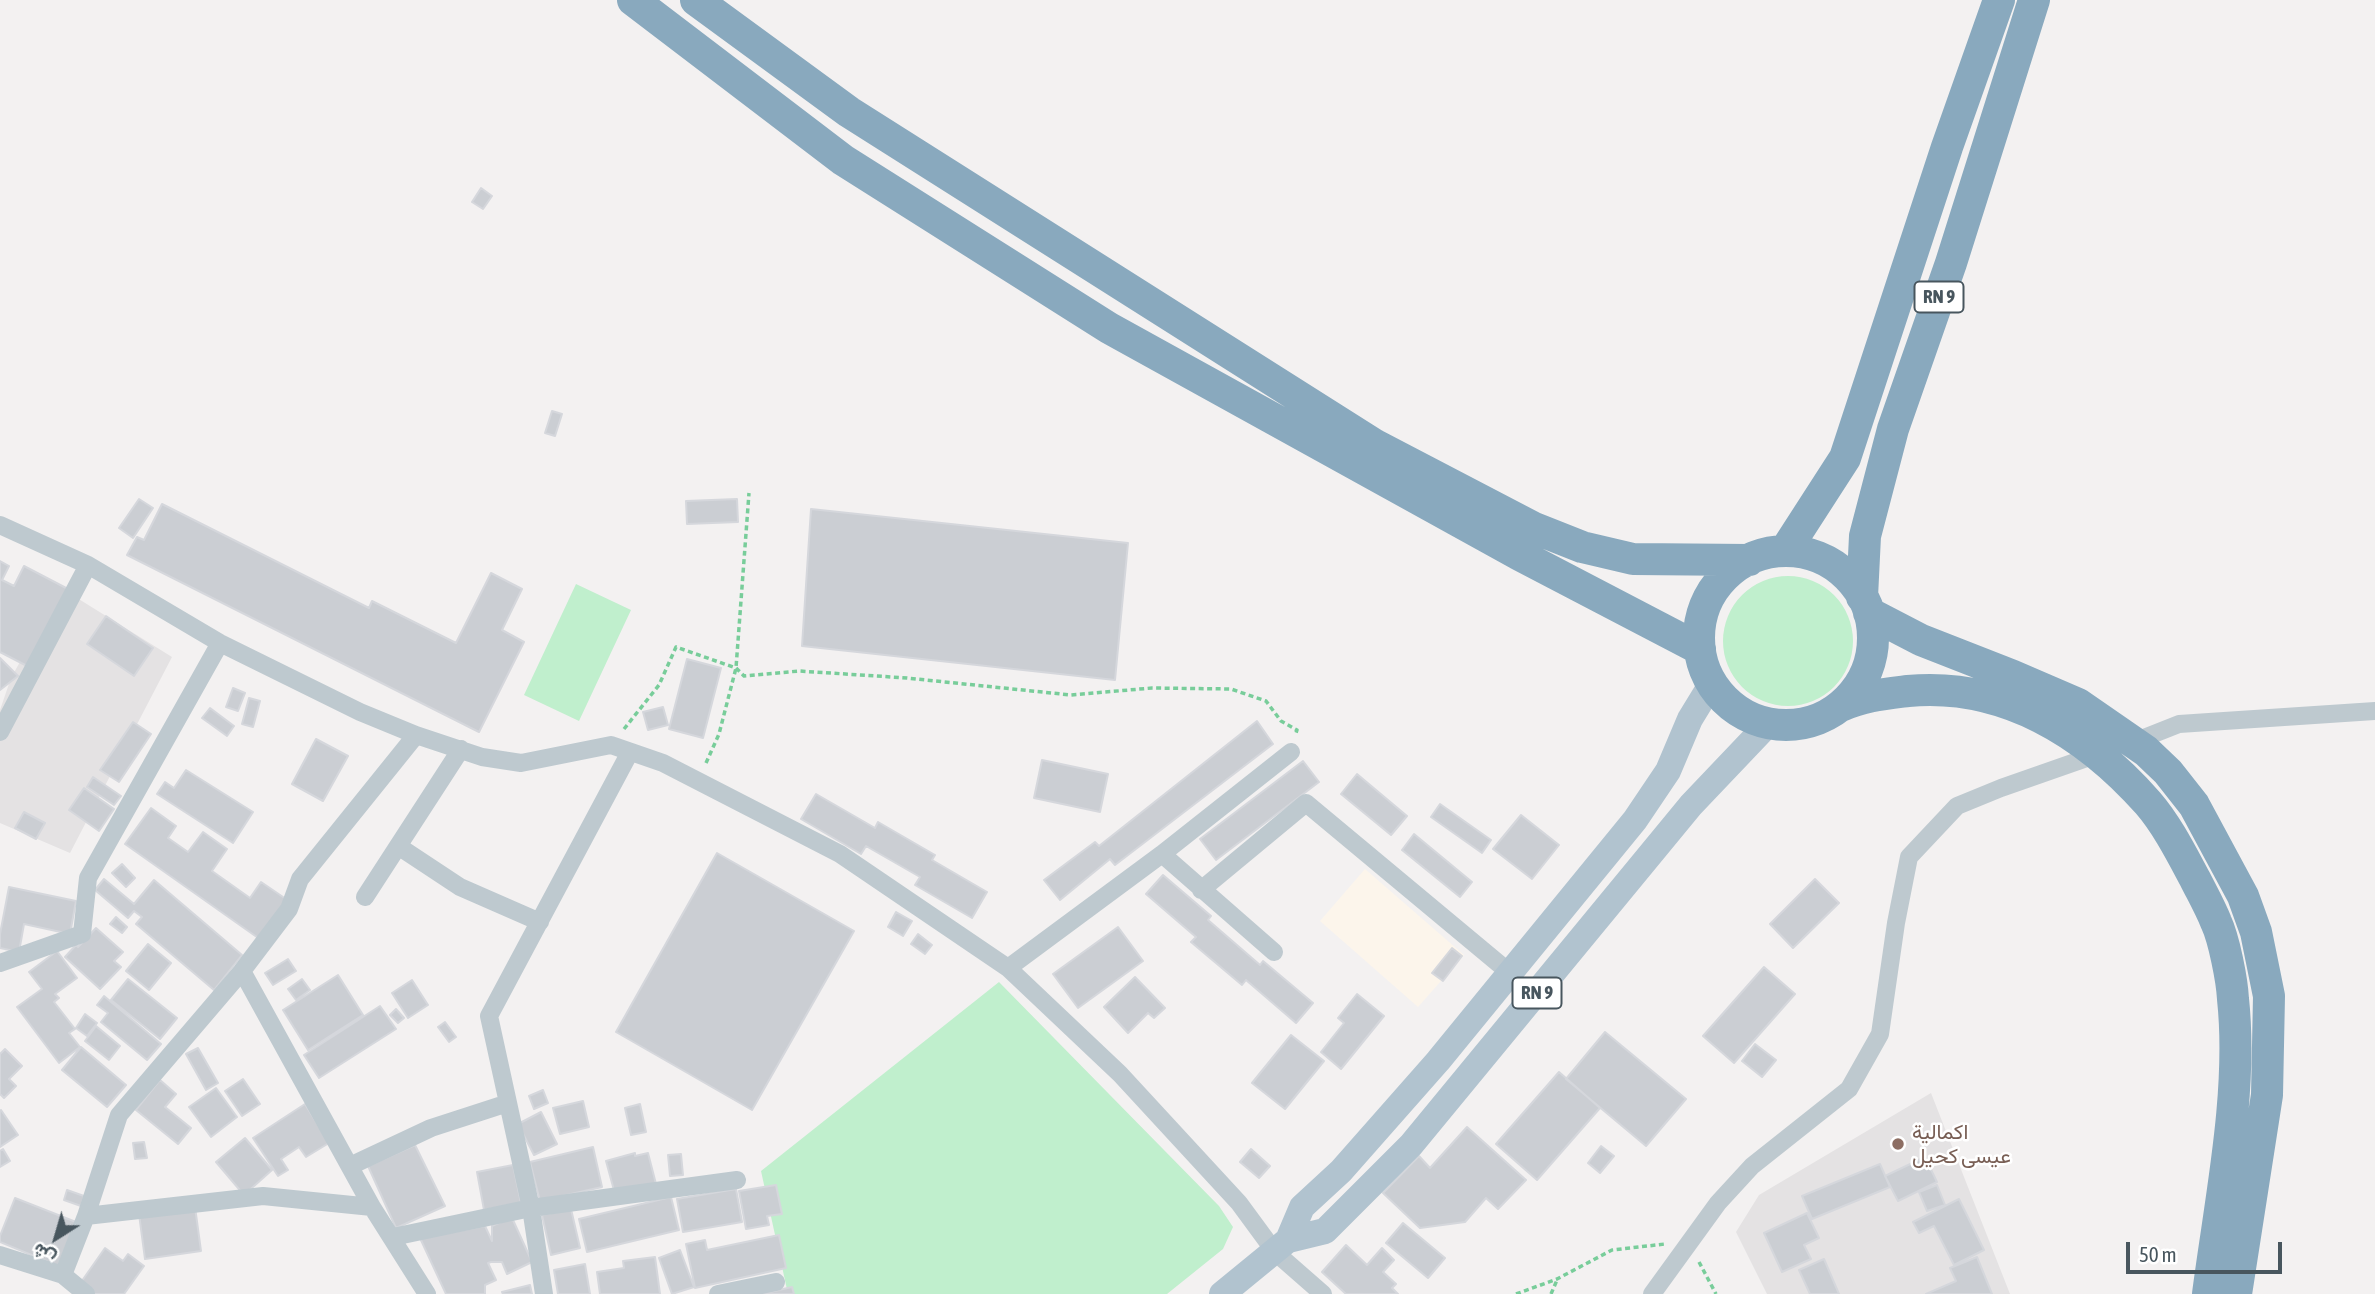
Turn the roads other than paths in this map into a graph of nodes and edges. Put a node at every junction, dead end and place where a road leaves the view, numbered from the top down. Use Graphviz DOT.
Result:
graph roads {
  1 [pos="634,0"];
  2 [pos="696,0"];
  3 [pos="1999,0"];
  4 [pos="2034,0"];
  5 [pos="0,525"];
  6 [pos="1785,551"];
  7 [pos="1749,559"];
  8 [pos="88,565"];
  9 [pos="1865,605"];
  10 [pos="220,643"];
  11 [pos="1700,649"];
  12 [pos="1712,683"];
  13 [pos="19,696"];
  14 [pos="0,703"];
  15 [pos="1841,706"];
  16 [pos="2375,710"];
  17 [pos="1769,723"];
  18 [pos="0,732"];
  19 [pos="416,735"];
  20 [pos="2134,741"];
  21 [pos="461,749"];
  22 [pos="630,752"];
  23 [pos="1291,752"];
  24 [pos="2098,754"];
  25 [pos="397,846"];
  26 [pos="1162,854"];
  27 [pos="1201,890"];
  28 [pos="365,897"];
  29 [pos="540,922"];
  30 [pos="1274,952"];
  31 [pos="0,963"];
  32 [pos="1008,968"];
  33 [pos="242,971"];
  34 [pos="1510,973"];
  35 [pos="508,1103"];
  36 [pos="350,1166"];
  37 [pos="737,1180"];
  38 [pos="372,1207"];
  39 [pos="531,1208"];
  40 [pos="86,1216"];
  41 [pos="393,1237"];
  42 [pos="1282,1246"];
  43 [pos="0,1255"];
  44 [pos="63,1275"];
  45 [pos="776,1282"];
  46 [pos="86,1294"];
  47 [pos="427,1294"];
  48 [pos="544,1294"];
  49 [pos="718,1294"];
  50 [pos="1222,1294"];
  51 [pos="1323,1294"];
  52 [pos="1652,1294"];
  53 [pos="2208,1294"];
  54 [pos="2236,1294"];
  1 -- 11 [label="highway"];
  2 -- 7 [label="highway"];
  3 -- 6 [label="highway, RN 9"];
  4 -- 9 [label="highway, RN 9"];
  5 -- 8 [label="street"];
  6 -- 7 [label="highway, RN 9"];
  6 -- 9 [label="highway, RN 9"];
  7 -- 11 [label="highway, RN 9"];
  8 -- 10 [label="street"];
  8 -- 13 [label="street"];
  9 -- 15 [label="highway, RN 9"];
  9 -- 20 [label="highway"];
  10 -- 19 [label="street"];
  10 -- 31 [label="street"];
  11 -- 12 [label="highway, RN 9"];
  12 -- 17 [label="highway, RN 9"];
  12 -- 34 [label="main road, RN 9"];
  13 -- 14 [label="street"];
  13 -- 18 [label="street"];
  15 -- 17 [label="highway, RN 9"];
  15 -- 24 [label="highway"];
  16 -- 20 [label="street"];
  17 -- 42 [label="main road, RN 9"];
  19 -- 21 [label="street"];
  19 -- 33 [label="street"];
  20 -- 24 [label="street"];
  20 -- 54 [label="highway"];
  21 -- 22 [label="street"];
  21 -- 25 [label="street"];
  22 -- 29 [label="street"];
  22 -- 32 [label="street"];
  23 -- 26 [label="street"];
  24 -- 52 [label="street"];
  24 -- 53 [label="highway"];
  25 -- 28 [label="street"];
  25 -- 29 [label="street"];
  26 -- 27 [label="street"];
  26 -- 32 [label="street"];
  27 -- 30 [label="street"];
  27 -- 34 [label="street"];
  29 -- 35 [label="street"];
  32 -- 42 [label="street"];
  33 -- 36 [label="street"];
  33 -- 40 [label="street"];
  34 -- 42 [label="main road, RN 9"];
  35 -- 36 [label="street"];
  35 -- 39 [label="street"];
  36 -- 38 [label="street"];
  37 -- 39 [label="street"];
  38 -- 40 [label="street"];
  38 -- 41 [label="street"];
  39 -- 41 [label="street"];
  39 -- 48 [label="street"];
  40 -- 44 [label="street"];
  41 -- 47 [label="street"];
  42 -- 50 [label="main road, RN 9"];
  42 -- 51 [label="street"];
  43 -- 44 [label="street"];
  44 -- 46 [label="street"];
  45 -- 49 [label="street"];
}
